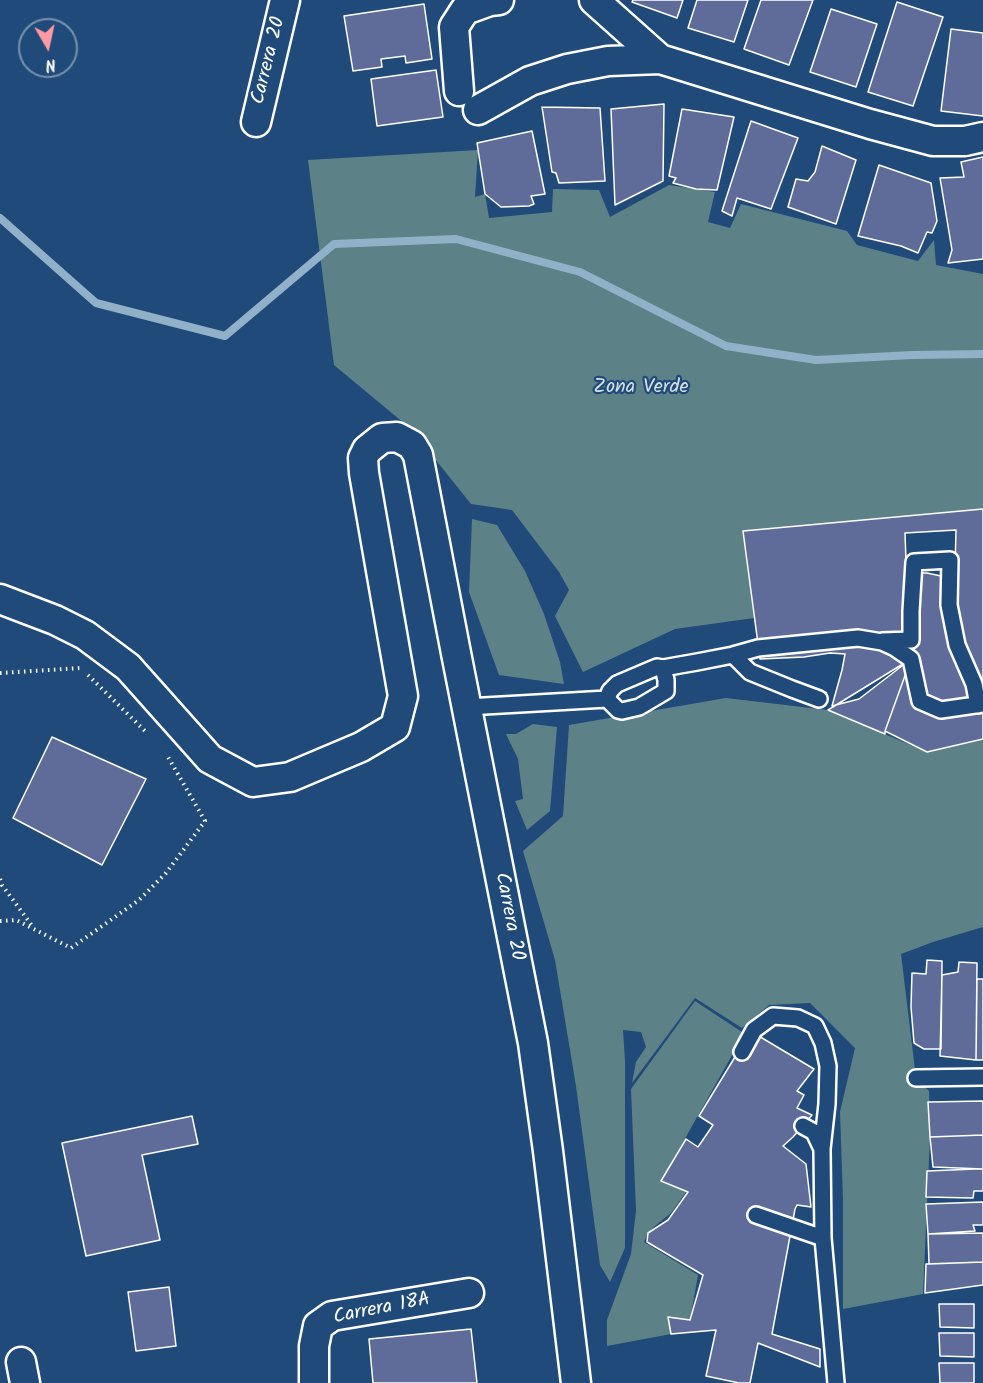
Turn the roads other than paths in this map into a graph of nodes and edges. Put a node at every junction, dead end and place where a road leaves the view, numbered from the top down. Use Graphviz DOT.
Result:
graph roads {
  1 [pos="285,0"];
  2 [pos="499,0"];
  3 [pos="594,0"];
  4 [pos="660,59"];
  5 [pos="256,122"];
  6 [pos="983,137"];
  7 [pos="0,599"];
  8 [pos="873,641"];
  9 [pos="733,655"];
  10 [pos="663,668"];
  11 [pos="607,699"];
  12 [pos="819,699"];
  13 [pos="981,705"];
  14 [pos="467,707"];
  15 [pos="742,1052"];
  16 [pos="983,1077"];
  17 [pos="916,1078"];
  18 [pos="803,1126"];
  19 [pos="822,1149"];
  20 [pos="756,1215"];
  21 [pos="823,1238"];
  22 [pos="469,1293"];
  23 [pos="314,1383"];
  24 [pos="576,1383"];
  25 [pos="836,1383"];
  1 -- 5 [label="street, Carrera 20"];
  2 -- 4 [label="street"];
  3 -- 4 [label="street"];
  4 -- 6 [label="street"];
  7 -- 14 [label="street, Carrera 20"];
  8 -- 9 [label="lane"];
  8 -- 13 [label="lane"];
  8 -- 13 [label="lane"];
  9 -- 10 [label="lane"];
  9 -- 12 [label="lane"];
  10 -- 11 [label="lane"];
  10 -- 11 [label="lane"];
  11 -- 14 [label="lane"];
  14 -- 24 [label="street, Carrera 20"];
  15 -- 19 [label="lane"];
  16 -- 17 [label="lane"];
  18 -- 19 [label="lane"];
  19 -- 21 [label="lane"];
  20 -- 21 [label="lane"];
  21 -- 25 [label="lane"];
  22 -- 23 [label="street, Carrera 18A"];
}
